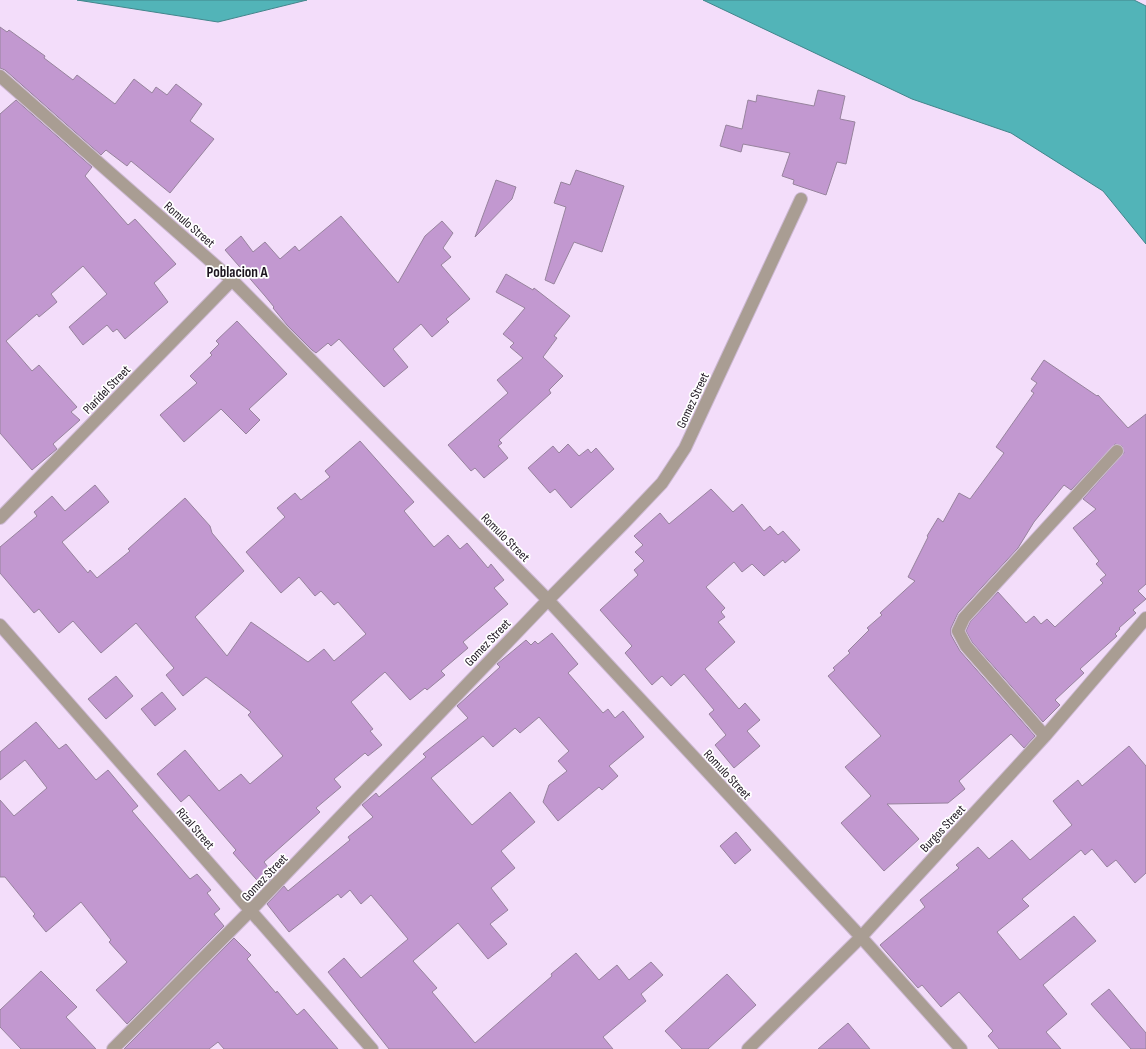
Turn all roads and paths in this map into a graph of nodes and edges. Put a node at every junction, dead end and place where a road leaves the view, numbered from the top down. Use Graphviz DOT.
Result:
graph roads {
  1 [pos="0,76"];
  2 [pos="801,199"];
  3 [pos="232,280"];
  4 [pos="1117,451"];
  5 [pos="0,518"];
  6 [pos="548,600"];
  7 [pos="1146,618"];
  8 [pos="0,625"];
  9 [pos="1045,736"];
  10 [pos="250,911"];
  11 [pos="861,937"];
  12 [pos="113,1049"];
  13 [pos="372,1049"];
  14 [pos="748,1049"];
  15 [pos="961,1049"];
  1 -- 3 [label="street, Romulo Street"];
  2 -- 6 [label="street, Gomez Street"];
  3 -- 5 [label="street, Plaridel Street"];
  3 -- 6 [label="street, Romulo Street"];
  4 -- 9 [label="street"];
  6 -- 10 [label="street, Gomez Street"];
  6 -- 11 [label="street, Romulo Street"];
  7 -- 9 [label="street, Burgos Street"];
  8 -- 10 [label="street, Rizal Street"];
  9 -- 11 [label="street, Burgos Street"];
  10 -- 12 [label="street, Gomez Street"];
  10 -- 13 [label="street, Rizal Street"];
  11 -- 14 [label="street, Burgos Street"];
  11 -- 15 [label="street, Romulo Street"];
}
